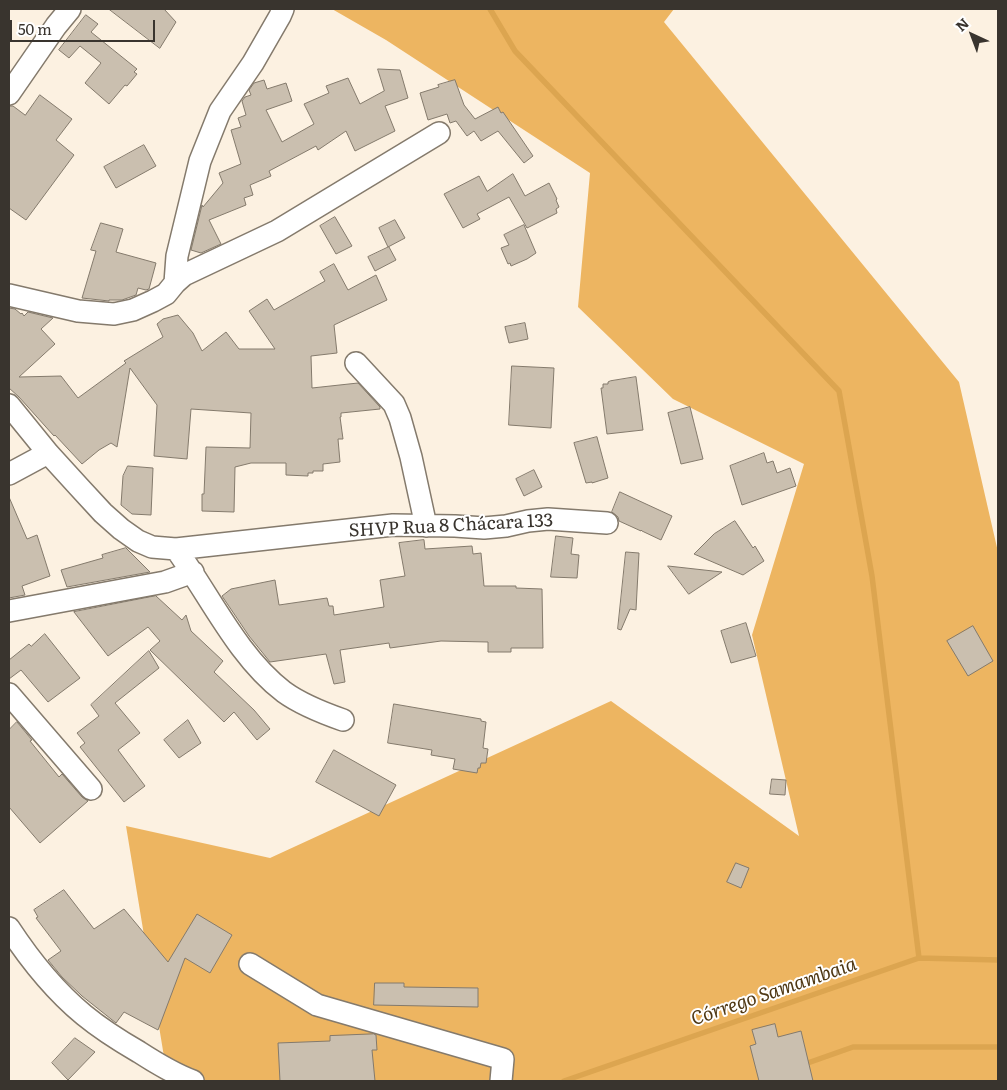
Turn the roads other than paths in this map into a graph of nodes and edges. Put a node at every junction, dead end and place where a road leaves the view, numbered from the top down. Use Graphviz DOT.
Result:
graph roads {
  1 [pos="70,9"];
  2 [pos="283,9"];
  3 [pos="9,94"];
  4 [pos="439,133"];
  5 [pos="175,282"];
  6 [pos="9,295"];
  7 [pos="356,363"];
  8 [pos="9,405"];
  9 [pos="48,452"];
  10 [pos="9,474"];
  11 [pos="608,523"];
  12 [pos="426,526"];
  13 [pos="176,549"];
  14 [pos="193,572"];
  15 [pos="9,611"];
  16 [pos="9,694"];
  17 [pos="343,720"];
  18 [pos="92,789"];
  19 [pos="9,928"];
  20 [pos="250,964"];
  21 [pos="193,1081"];
  22 [pos="501,1081"];
  1 -- 3 [label="street"];
  2 -- 5 [label="street"];
  4 -- 5 [label="street"];
  5 -- 6 [label="street"];
  7 -- 12 [label="street"];
  8 -- 9 [label="street, SHVP Rua 8 Chácara 133"];
  9 -- 10 [label="street"];
  9 -- 13 [label="street, SHVP Rua 8 Chácara 133"];
  11 -- 12 [label="street, SHVP Rua 8 Chácara 133"];
  12 -- 13 [label="street, SHVP Rua 8 Chácara 133"];
  13 -- 14 [label="street"];
  14 -- 15 [label="street"];
  14 -- 17 [label="street"];
  16 -- 18 [label="street"];
  19 -- 21 [label="street"];
  20 -- 22 [label="street"];
}
